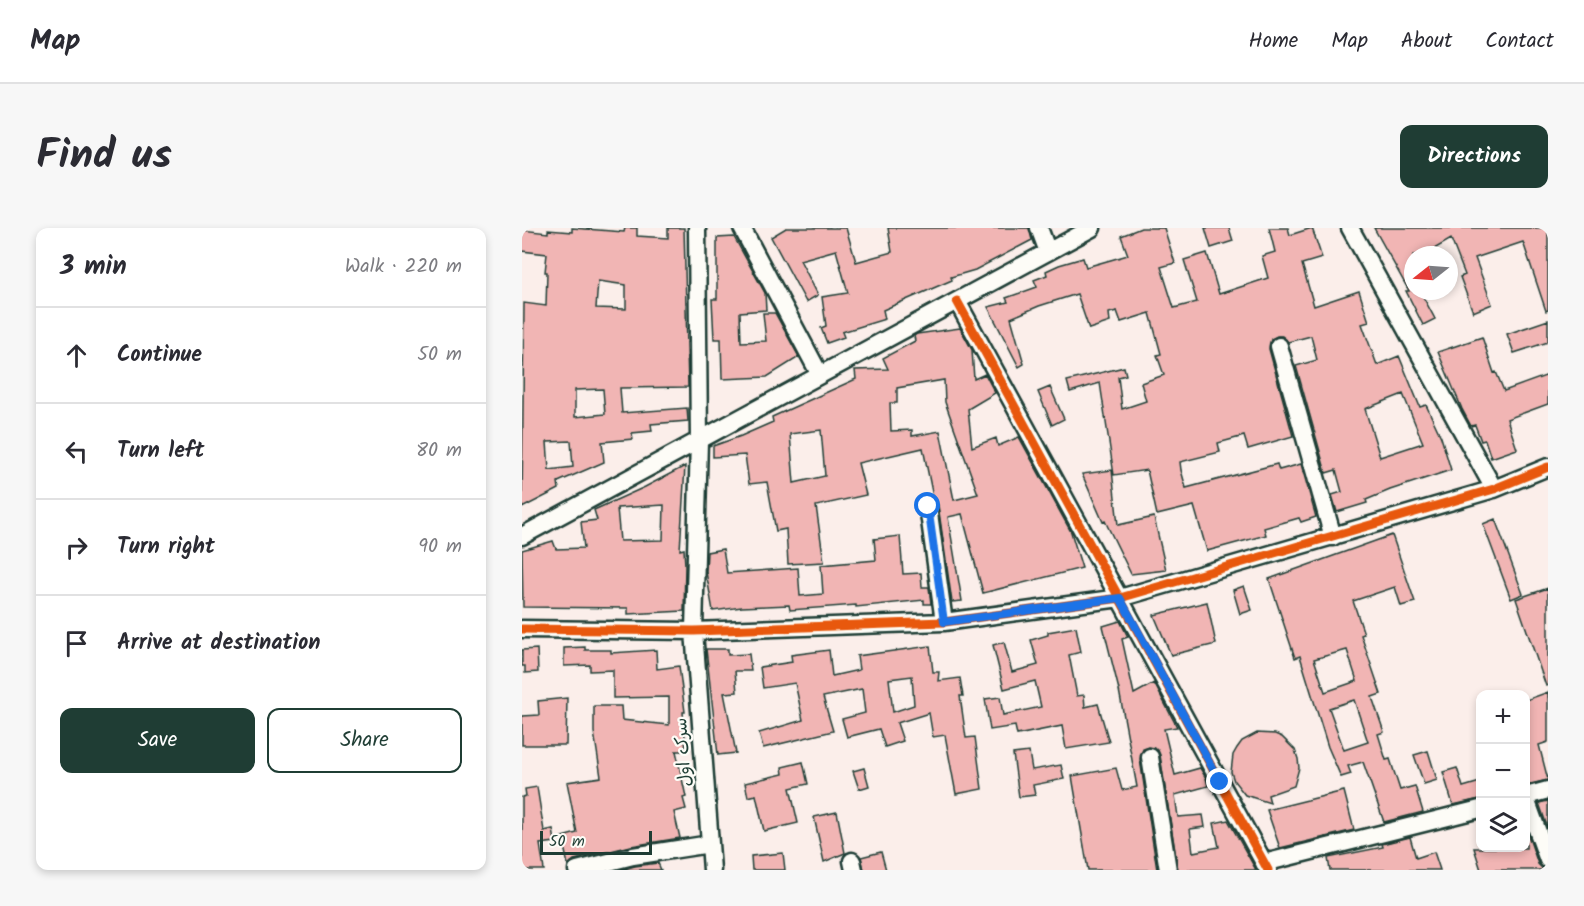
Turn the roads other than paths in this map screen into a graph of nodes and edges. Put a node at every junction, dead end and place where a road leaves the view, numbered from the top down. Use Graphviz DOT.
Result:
graph roads {
  1 [pos="697,228"];
  2 [pos="742,228"];
  3 [pos="1039,228"];
  4 [pos="1092,228"];
  5 [pos="1350,228"];
  6 [pos="1048,252"];
  7 [pos="957,301"];
  8 [pos="1279,346"];
  9 [pos="820,375"];
  10 [pos="699,440"];
  11 [pos="1548,467"];
  12 [pos="1494,489"];
  13 [pos="928,506"];
  14 [pos="522,536"];
  15 [pos="1333,537"];
  16 [pos="1120,598"];
  17 [pos="944,622"];
  18 [pos="522,628"];
  19 [pos="694,631"];
  20 [pos="1150,757"];
  21 [pos="1548,790"];
  22 [pos="1530,797"];
  23 [pos="1530,809"];
  24 [pos="1476,810"];
  25 [pos="710,844"];
  26 [pos="1548,860"];
  27 [pos="1266,867"];
  28 [pos="577,870"];
  29 [pos="712,870"];
  30 [pos="1168,870"];
  1 -- 10 [label="street, سرک اول"];
  2 -- 9 [label="street"];
  3 -- 6 [label="street"];
  4 -- 6 [label="street"];
  5 -- 12 [label="street"];
  6 -- 7 [label="street"];
  7 -- 9 [label="street"];
  7 -- 16 [label="street"];
  8 -- 15 [label="street"];
  9 -- 10 [label="street"];
  10 -- 14 [label="street"];
  10 -- 19 [label="street, سرک اول"];
  11 -- 12 [label="street"];
  12 -- 15 [label="street"];
  13 -- 17 [label="street"];
  15 -- 16 [label="street"];
  16 -- 17 [label="street"];
  16 -- 27 [label="street"];
  17 -- 19 [label="street"];
  18 -- 19 [label="street"];
  19 -- 25 [label="street, سرک اول"];
  20 -- 30 [label="street"];
  21 -- 22 [label="street"];
  23 -- 26 [label="street"];
  24 -- 27 [label="street"];
  25 -- 28 [label="street"];
  25 -- 29 [label="street, سرک اول"];
}
